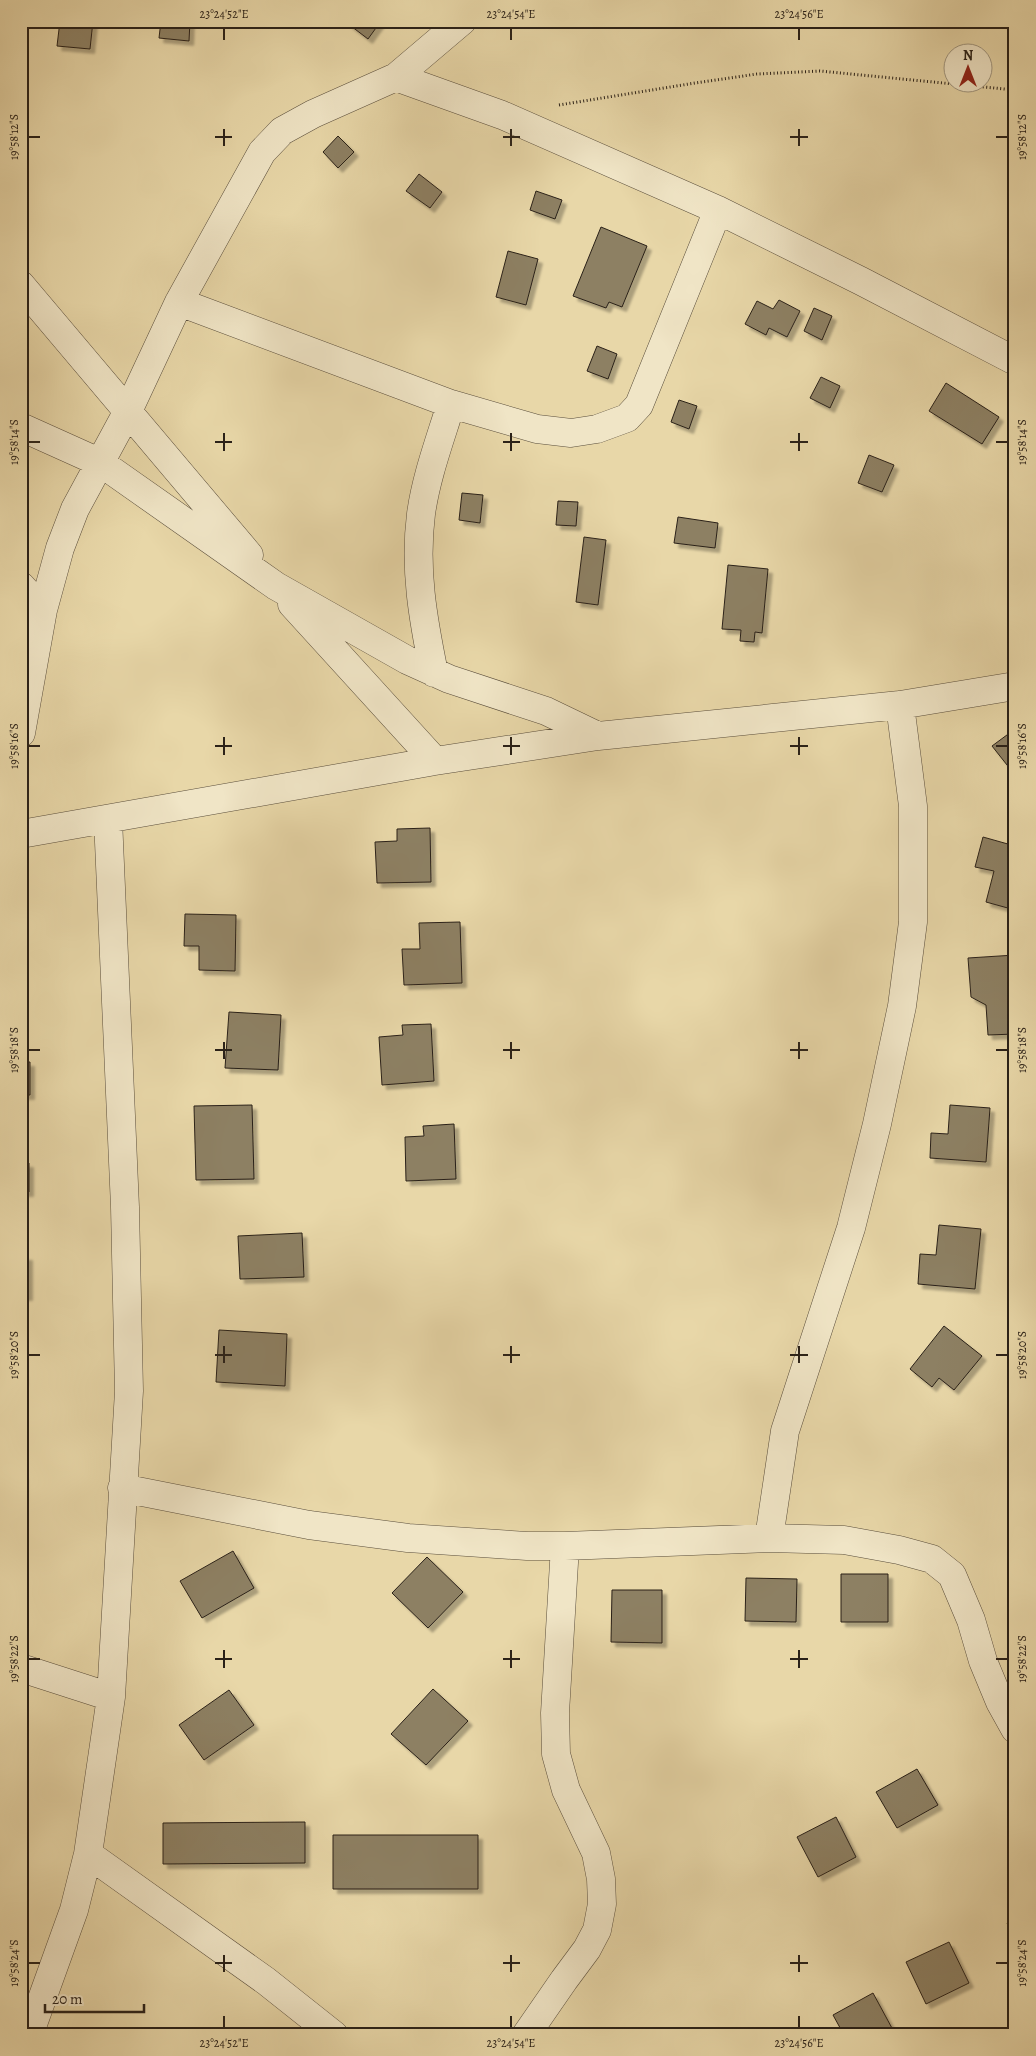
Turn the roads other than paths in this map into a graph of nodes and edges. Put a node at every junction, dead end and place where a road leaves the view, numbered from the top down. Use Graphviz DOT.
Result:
graph roads {
  1 [pos="462,21"];
  2 [pos="396,77"];
  3 [pos="718,210"];
  4 [pos="21,285"];
  5 [pos="179,302"];
  6 [pos="1015,361"];
  7 [pos="451,404"];
  8 [pos="128,411"];
  9 [pos="21,427"];
  10 [pos="101,463"];
  11 [pos="21,586"];
  12 [pos="276,586"];
  13 [pos="43,610"];
  14 [pos="434,673"];
  15 [pos="1015,686"];
  16 [pos="900,705"];
  17 [pos="21,733"];
  18 [pos="598,736"];
  19 [pos="435,761"];
  20 [pos="108,819"];
  21 [pos="21,834"];
  22 [pos="122,1488"];
  23 [pos="769,1538"];
  24 [pos="565,1546"];
  25 [pos="21,1668"];
  26 [pos="111,1697"];
  27 [pos="1015,1730"];
  28 [pos="88,1854"];
  29 [pos="29,2035"];
  30 [pos="334,2035"];
  31 [pos="526,2035"];
  1 -- 2 [label="street"];
  2 -- 3 [label="street"];
  2 -- 5 [label="street"];
  3 -- 6 [label="street"];
  3 -- 7 [label="street"];
  4 -- 8 [label="street"];
  5 -- 7 [label="street"];
  5 -- 8 [label="street"];
  7 -- 14 [label="street"];
  8 -- 10 [label="street"];
  8 -- 12 [label="street"];
  9 -- 10 [label="street"];
  10 -- 12 [label="street"];
  10 -- 13 [label="street"];
  11 -- 13 [label="street"];
  12 -- 14 [label="street"];
  12 -- 19 [label="street"];
  13 -- 17 [label="street"];
  14 -- 18 [label="street"];
  15 -- 16 [label="street"];
  16 -- 18 [label="street"];
  16 -- 23 [label="street"];
  18 -- 19 [label="street"];
  19 -- 20 [label="street"];
  20 -- 21 [label="street"];
  20 -- 22 [label="street"];
  22 -- 24 [label="street"];
  22 -- 26 [label="street"];
  23 -- 24 [label="street"];
  23 -- 27 [label="street"];
  24 -- 31 [label="street"];
  25 -- 26 [label="street"];
  26 -- 28 [label="street"];
  28 -- 29 [label="street"];
  28 -- 30 [label="street"];
}
